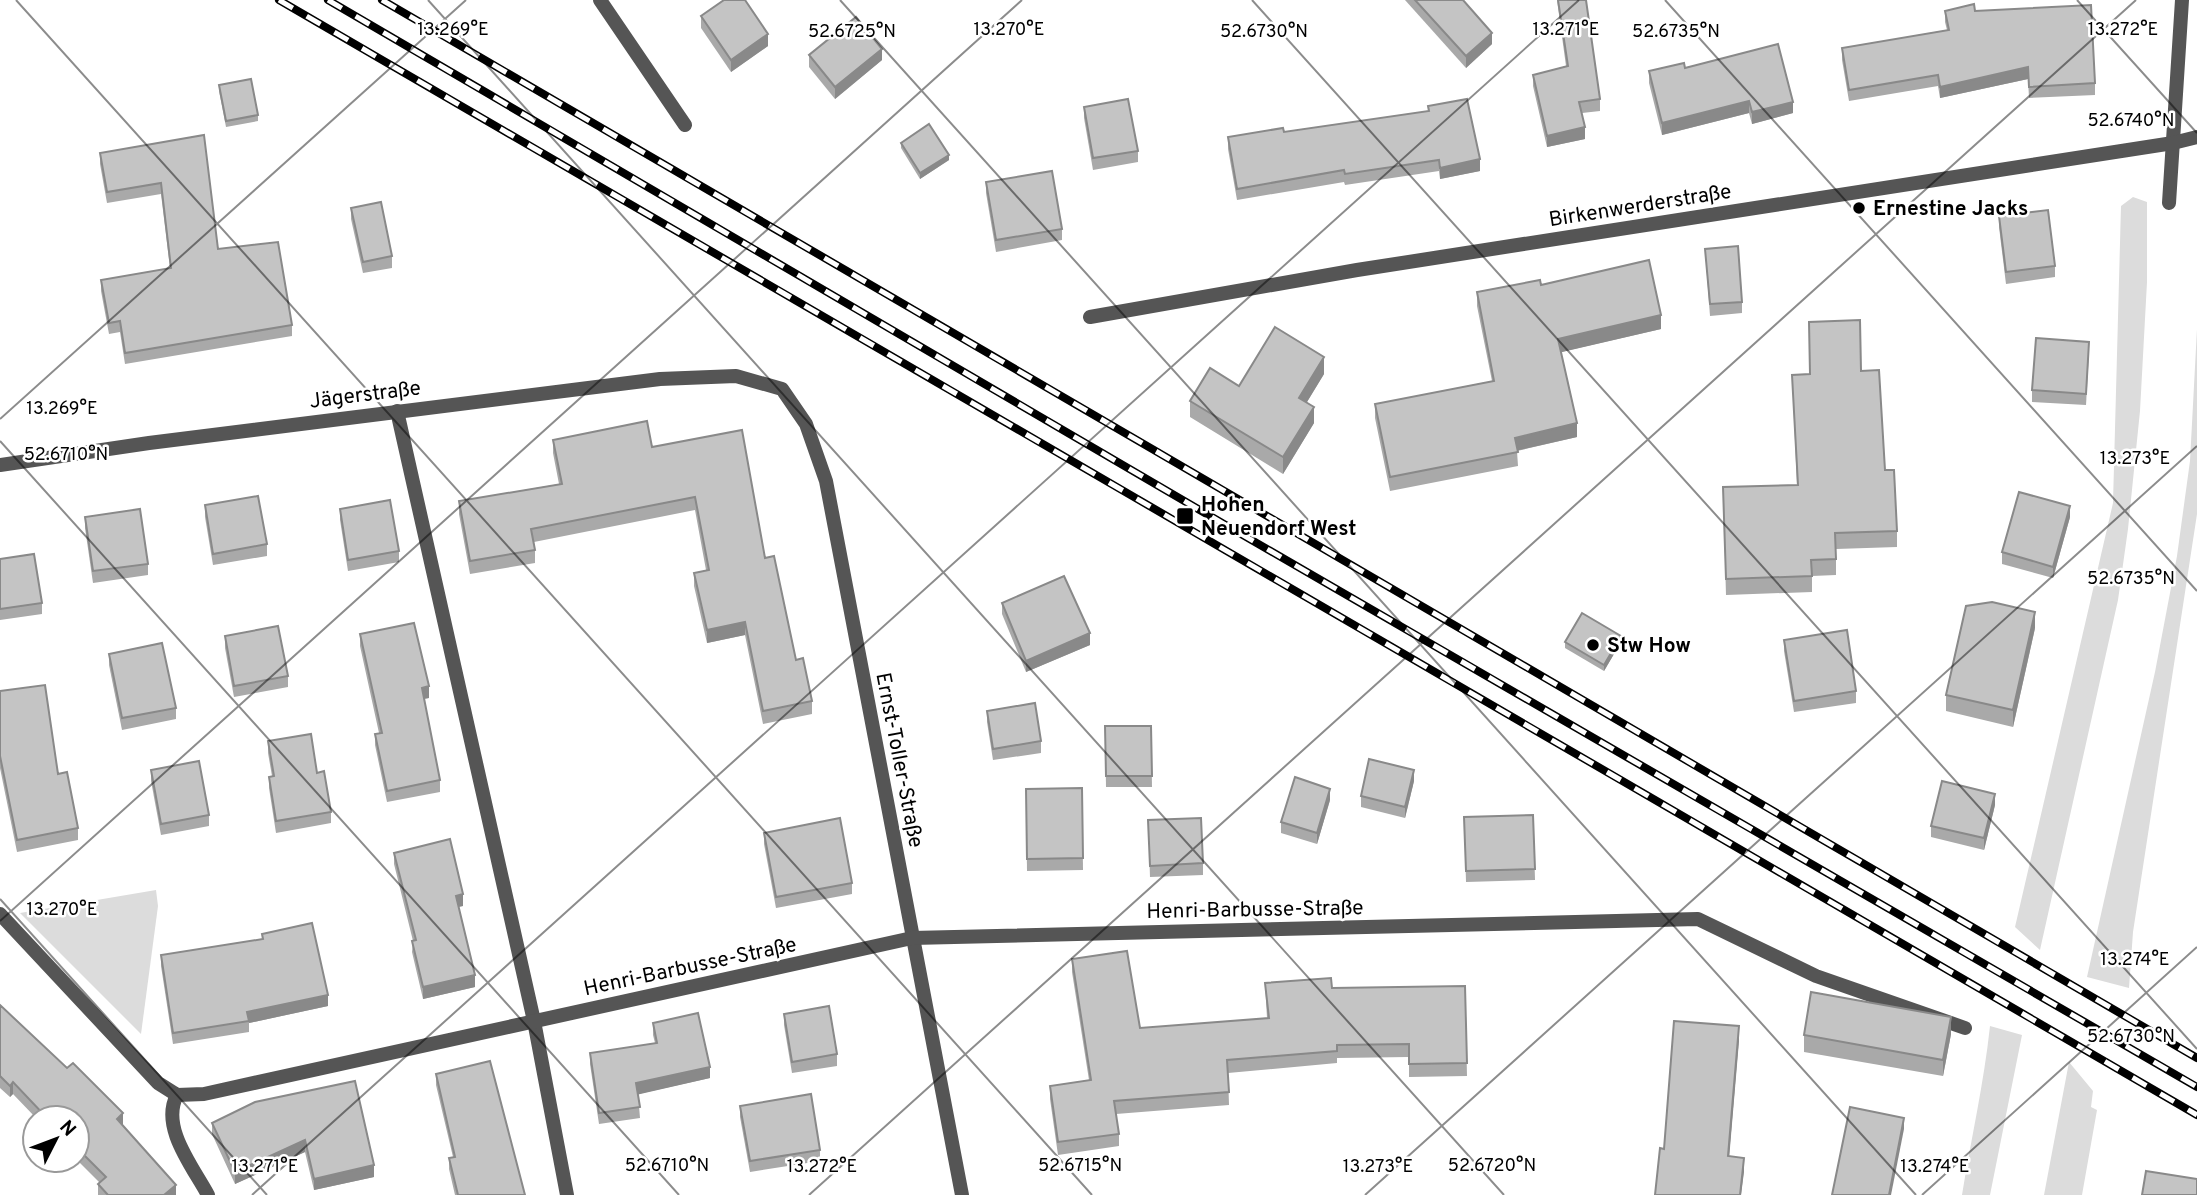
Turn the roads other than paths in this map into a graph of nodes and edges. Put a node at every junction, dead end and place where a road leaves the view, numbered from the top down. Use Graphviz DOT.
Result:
graph roads {
  1 [pos="600,0"];
  2 [pos="2182,0"];
  3 [pos="685,125"];
  4 [pos="2197,137"];
  5 [pos="2173,143"];
  6 [pos="2169,204"];
  7 [pos="1090,317"];
  8 [pos="736,376"];
  9 [pos="397,411"];
  10 [pos="0,465"];
  11 [pos="0,914"];
  12 [pos="912,938"];
  13 [pos="534,1021"];
  14 [pos="1965,1028"];
  15 [pos="177,1095"];
  16 [pos="208,1195"];
  17 [pos="568,1195"];
  18 [pos="962,1195"];
  1 -- 3 [label="street"];
  2 -- 5 [label="street"];
  4 -- 5 [label="street, Birkenwerderstraße"];
  5 -- 6 [label="street"];
  5 -- 7 [label="street, Birkenwerderstraße"];
  8 -- 9 [label="street, Jägerstraße"];
  8 -- 12 [label="street, Ernst-Toller-Straße"];
  9 -- 10 [label="street, Jägerstraße"];
  9 -- 13 [label="street"];
  11 -- 15 [label="street"];
  12 -- 13 [label="street, Henri-Barbusse-Straße"];
  12 -- 14 [label="street, Henri-Barbusse-Straße"];
  12 -- 18 [label="street, Ernst-Toller-Straße"];
  13 -- 15 [label="street, Henri-Barbusse-Straße"];
  13 -- 17 [label="street"];
  15 -- 16 [label="street"];
}
